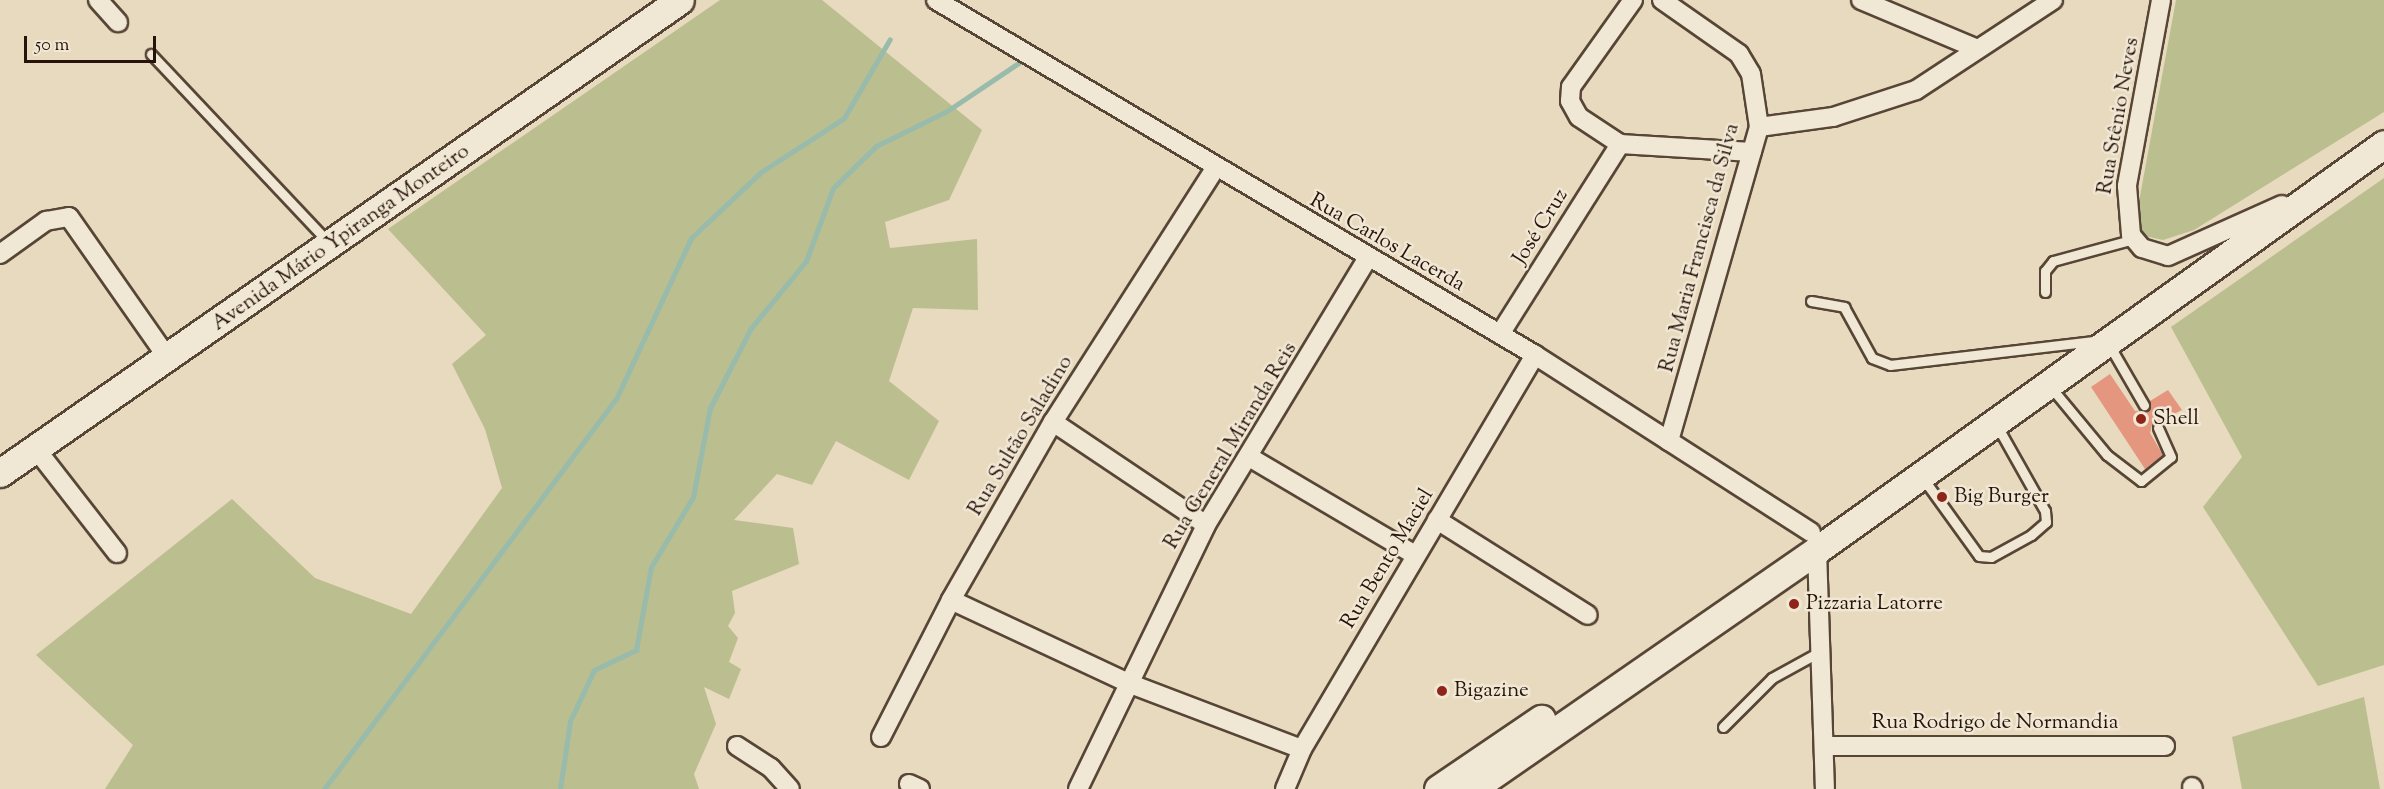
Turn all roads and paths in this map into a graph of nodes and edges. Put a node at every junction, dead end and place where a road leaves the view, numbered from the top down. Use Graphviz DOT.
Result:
graph roads {
  1 [pos="98,0"];
  2 [pos="680,0"];
  3 [pos="936,0"];
  4 [pos="1633,0"];
  5 [pos="1662,0"];
  6 [pos="1861,0"];
  7 [pos="2054,0"];
  8 [pos="2161,0"];
  9 [pos="118,22"];
  10 [pos="1975,48"];
  11 [pos="151,54"];
  12 [pos="1759,127"];
  13 [pos="1620,144"];
  14 [pos="2384,144"];
  15 [pos="1752,152"];
  16 [pos="1216,167"];
  17 [pos="2327,183"];
  18 [pos="2134,239"];
  19 [pos="330,245"];
  20 [pos="0,254"];
  21 [pos="1368,259"];
  22 [pos="2045,292"];
  23 [pos="1811,301"];
  24 [pos="1500,334"];
  25 [pos="2106,339"];
  26 [pos="1535,355"];
  27 [pos="167,357"];
  28 [pos="2048,383"];
  29 [pos="2144,405"];
  30 [pos="1993,419"];
  31 [pos="1053,422"];
  32 [pos="2158,428"];
  33 [pos="1669,441"];
  34 [pos="1960,443"];
  35 [pos="36,448"];
  36 [pos="1251,458"];
  37 [pos="0,473"];
  38 [pos="1920,474"];
  39 [pos="1437,520"];
  40 [pos="1206,525"];
  41 [pos="1814,541"];
  42 [pos="117,553"];
  43 [pos="1415,555"];
  44 [pos="951,600"];
  45 [pos="1588,615"];
  46 [pos="1821,651"];
  47 [pos="1128,683"];
  48 [pos="1723,727"];
  49 [pos="881,737"];
  50 [pos="737,746"];
  51 [pos="1825,746"];
  52 [pos="2165,746"];
  53 [pos="1302,749"];
  54 [pos="1493,763"];
  55 [pos="790,789"];
  56 [pos="1078,789"];
  57 [pos="1285,789"];
  58 [pos="1438,789"];
  59 [pos="1472,789"];
  60 [pos="1825,789"];
  1 -- 9 [label="street"];
  2 -- 19 [label="main road, Avenida Mário Ypiranga Monteiro"];
  3 -- 16 [label="street, Rua Carlos Lacerda"];
  4 -- 13 [label="street"];
  5 -- 12 [label="street, Rua Maria Francisca da Silva"];
  6 -- 10 [label="street"];
  7 -- 10 [label="street"];
  8 -- 18 [label="street, Rua Stênio Neves"];
  10 -- 12 [label="street"];
  11 -- 19 [label="lane"];
  12 -- 15 [label="street, Rua Maria Francisca da Silva"];
  13 -- 15 [label="street"];
  13 -- 24 [label="street, José Cruz"];
  14 -- 17 [label="main road"];
  15 -- 33 [label="street, Rua Maria Francisca da Silva"];
  16 -- 21 [label="street, Rua Carlos Lacerda"];
  16 -- 31 [label="street, Rua Sultão Saladino"];
  17 -- 18 [label="street"];
  17 -- 25 [label="main road"];
  18 -- 22 [label="lane"];
  19 -- 27 [label="main road, Avenida Mário Ypiranga Monteiro"];
  20 -- 27 [label="street"];
  21 -- 24 [label="street, Rua Carlos Lacerda"];
  21 -- 36 [label="street, Rua General Miranda Reis"];
  23 -- 25 [label="lane"];
  24 -- 26 [label="street, Rua Carlos Lacerda"];
  25 -- 28 [label="main road"];
  25 -- 29 [label="lane"];
  26 -- 33 [label="street, Rua Carlos Lacerda"];
  26 -- 39 [label="street, Rua Bento Maciel"];
  27 -- 35 [label="main road, Avenida Mário Ypiranga Monteiro"];
  28 -- 30 [label="main road"];
  28 -- 32 [label="lane"];
  30 -- 34 [label="main road"];
  30 -- 38 [label="lane"];
  31 -- 40 [label="street"];
  31 -- 44 [label="street, Rua Sultão Saladino"];
  33 -- 41 [label="street, Rua Carlos Lacerda"];
  34 -- 38 [label="main road"];
  34 -- 41 [label="main road"];
  35 -- 37 [label="main road, Avenida Mário Ypiranga Monteiro"];
  35 -- 42 [label="street"];
  36 -- 40 [label="street, Rua General Miranda Reis"];
  36 -- 43 [label="street"];
  38 -- 41 [label="main road"];
  39 -- 43 [label="street, Rua Bento Maciel"];
  39 -- 45 [label="street"];
  40 -- 47 [label="street, Rua General Miranda Reis"];
  41 -- 46 [label="street"];
  41 -- 54 [label="main road"];
  43 -- 53 [label="street, Rua Bento Maciel"];
  44 -- 47 [label="street"];
  44 -- 49 [label="street, Rua Sultão Saladino"];
  46 -- 48 [label="lane"];
  46 -- 51 [label="street"];
  47 -- 53 [label="street"];
  47 -- 56 [label="street, Rua General Miranda Reis"];
  50 -- 55 [label="street"];
  51 -- 52 [label="street, Rua Rodrigo de Normandia"];
  51 -- 60 [label="street"];
  53 -- 57 [label="street, Rua Bento Maciel"];
  54 -- 58 [label="main road"];
  54 -- 59 [label="main road"];
}
